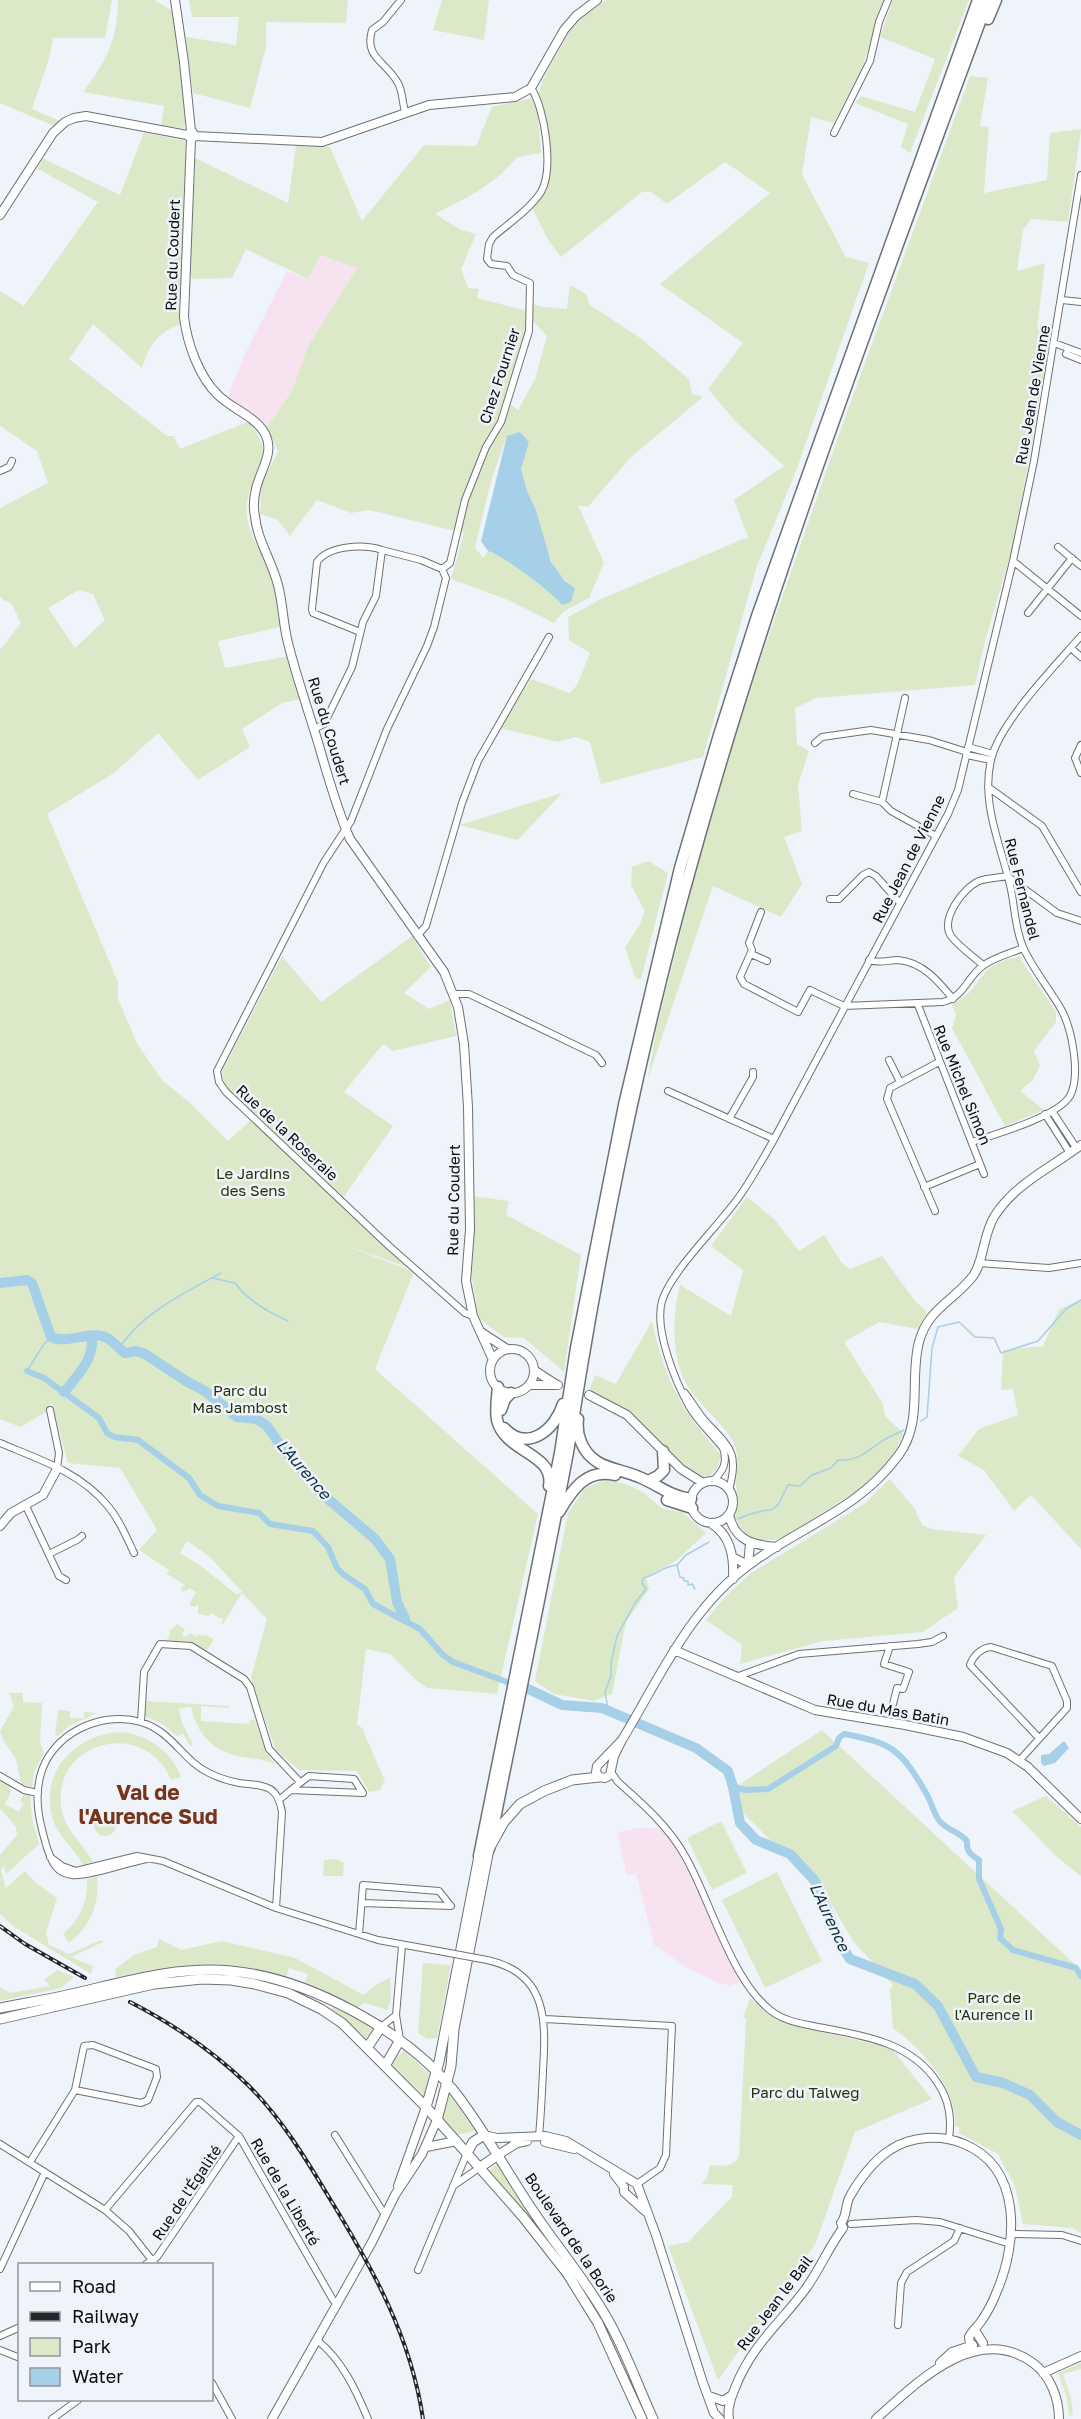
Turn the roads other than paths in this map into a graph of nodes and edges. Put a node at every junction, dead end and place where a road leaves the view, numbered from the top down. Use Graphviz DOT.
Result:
graph roads {
  1 [pos="175,0"];
  2 [pos="401,0"];
  3 [pos="597,0"];
  4 [pos="888,0"];
  5 [pos="974,0"];
  6 [pos="978,0"];
  7 [pos="988,0"];
  8 [pos="996,0"];
  9 [pos="967,31"];
  10 [pos="962,72"];
  11 [pos="531,88"];
  12 [pos="405,111"];
  13 [pos="834,133"];
  14 [pos="191,135"];
  15 [pos="1081,175"];
  16 [pos="0,215"];
  17 [pos="1076,229"];
  18 [pos="1062,300"];
  19 [pos="1081,302"];
  20 [pos="1054,343"];
  21 [pos="1070,349"];
  22 [pos="1081,353"];
  23 [pos="1081,360"];
  24 [pos="12,461"];
  25 [pos="0,471"];
  26 [pos="1058,547"];
  27 [pos="382,550"];
  28 [pos="1072,558"];
  29 [pos="1013,561"];
  30 [pos="1081,566"];
  31 [pos="442,569"];
  32 [pos="1047,589"];
  33 [pos="1028,613"];
  34 [pos="1081,616"];
  35 [pos="360,632"];
  36 [pos="1081,636"];
  37 [pos="549,637"];
  38 [pos="1071,648"];
  39 [pos="1081,657"];
  40 [pos="905,698"];
  41 [pos="314,729"];
  42 [pos="897,735"];
  43 [pos="814,743"];
  44 [pos="1081,745"];
  45 [pos="967,751"];
  46 [pos="992,757"];
  47 [pos="1081,773"];
  48 [pos="988,787"];
  49 [pos="853,794"];
  50 [pos="882,802"];
  51 [pos="346,829"];
  52 [pos="936,836"];
  53 [pos="1007,876"];
  54 [pos="1081,892"];
  55 [pos="830,899"];
  56 [pos="900,903"];
  57 [pos="761,912"];
  58 [pos="1081,921"];
  59 [pos="417,936"];
  60 [pos="1023,948"];
  61 [pos="750,954"];
  62 [pos="869,960"];
  63 [pos="767,961"];
  64 [pos="983,966"];
  65 [pos="454,994"];
  66 [pos="953,999"];
  67 [pos="918,1005"];
  68 [pos="844,1006"];
  69 [pos="889,1060"];
  70 [pos="939,1062"];
  71 [pos="602,1063"];
  72 [pos="753,1072"];
  73 [pos="900,1082"];
  74 [pos="668,1091"];
  75 [pos="1052,1111"];
  76 [pos="1045,1114"];
  77 [pos="729,1119"];
  78 [pos="774,1139"];
  79 [pos="972,1142"];
  80 [pos="1076,1149"];
  81 [pos="981,1164"];
  82 [pos="984,1174"];
  83 [pos="924,1186"];
  84 [pos="935,1211"];
  85 [pos="978,1263"];
  86 [pos="1081,1263"];
  87 [pos="473,1316"];
  88 [pos="481,1332"];
  89 [pos="507,1350"];
  90 [pos="493,1360"];
  91 [pos="582,1367"];
  92 [pos="534,1370"];
  93 [pos="529,1385"];
  94 [pos="679,1386"];
  95 [pos="498,1388"];
  96 [pos="570,1391"];
  97 [pos="511,1393"];
  98 [pos="589,1395"];
  99 [pos="50,1410"];
  100 [pos="0,1443"];
  101 [pos="663,1451"];
  102 [pos="57,1469"];
  103 [pos="681,1469"];
  104 [pos="648,1481"];
  105 [pos="713,1481"];
  106 [pos="703,1483"];
  107 [pos="729,1490"];
  108 [pos="692,1500"];
  109 [pos="25,1504"];
  110 [pos="729,1515"];
  111 [pos="550,1522"];
  112 [pos="711,1523"];
  113 [pos="0,1526"];
  114 [pos="82,1536"];
  115 [pos="750,1544"];
  116 [pos="777,1547"];
  117 [pos="134,1553"];
  118 [pos="49,1554"];
  119 [pos="734,1558"];
  120 [pos="748,1565"];
  121 [pos="733,1579"];
  122 [pos="66,1580"];
  123 [pos="943,1636"];
  124 [pos="890,1646"];
  125 [pos="674,1650"];
  126 [pos="736,1677"];
  127 [pos="893,1704"];
  128 [pos="141,1722"];
  129 [pos="1039,1738"];
  130 [pos="622,1740"];
  131 [pos="1019,1761"];
  132 [pos="601,1763"];
  133 [pos="607,1773"];
  134 [pos="0,1776"];
  135 [pos="300,1782"];
  136 [pos="291,1790"];
  137 [pos="38,1793"];
  138 [pos="280,1799"];
  139 [pos="1081,1819"];
  140 [pos="489,1849"];
  141 [pos="479,1856"];
  142 [pos="362,1903"];
  143 [pos="276,1908"];
  144 [pos="359,1934"];
  145 [pos="402,1946"];
  146 [pos="0,2008"];
  147 [pos="396,2015"];
  148 [pos="0,2019"];
  149 [pos="545,2019"];
  150 [pos="381,2026"];
  151 [pos="400,2040"];
  152 [pos="367,2048"];
  153 [pos="441,2049"];
  154 [pos="422,2059"];
  155 [pos="385,2066"];
  156 [pos="436,2073"];
  157 [pos="447,2083"];
  158 [pos="75,2090"];
  159 [pos="426,2107"];
  160 [pos="437,2120"];
  161 [pos="335,2135"];
  162 [pos="484,2135"];
  163 [pos="239,2136"];
  164 [pos="536,2138"];
  165 [pos="949,2138"];
  166 [pos="457,2141"];
  167 [pos="0,2144"];
  168 [pos="426,2147"];
  169 [pos="510,2147"];
  170 [pos="467,2153"];
  171 [pos="498,2155"];
  172 [pos="30,2162"];
  173 [pos="479,2168"];
  174 [pos="506,2168"];
  175 [pos="45,2172"];
  176 [pos="632,2185"];
  177 [pos="453,2186"];
  178 [pos="395,2195"];
  179 [pos="105,2210"];
  180 [pos="646,2212"];
  181 [pos="385,2215"];
  182 [pos="846,2224"];
  183 [pos="960,2228"];
  184 [pos="1011,2234"];
  185 [pos="1081,2241"];
  186 [pos="1010,2244"];
  187 [pos="150,2263"];
  188 [pos="152,2263"];
  189 [pos="0,2269"];
  190 [pos="418,2270"];
  191 [pos="337,2304"];
  192 [pos="898,2325"];
  193 [pos="18,2328"];
  194 [pos="977,2328"];
  195 [pos="0,2336"];
  196 [pos="317,2340"];
  197 [pos="974,2347"];
  198 [pos="0,2350"];
  199 [pos="1081,2356"];
  200 [pos="18,2357"];
  201 [pos="1043,2373"];
  202 [pos="213,2385"];
  203 [pos="75,2401"];
  204 [pos="723,2408"];
  205 [pos="719,2418"];
  206 [pos="52,2419"];
  207 [pos="232,2419"];
  208 [pos="272,2419"];
  209 [pos="368,2419"];
  210 [pos="642,2419"];
  211 [pos="653,2419"];
  212 [pos="876,2419"];
  213 [pos="1059,2419"];
  1 -- 14 [label="street, Rue du Coudert"];
  2 -- 12 [label="street"];
  3 -- 11 [label="street"];
  4 -- 13 [label="street"];
  5 -- 9 [label="highway"];
  6 -- 9 [label="highway"];
  7 -- 10 [label="highway"];
  8 -- 10 [label="highway"];
  9 -- 96 [label="highway"];
  10 -- 91 [label="highway"];
  11 -- 12 [label="street"];
  11 -- 31 [label="street, Chez Fournier"];
  12 -- 14 [label="street"];
  14 -- 16 [label="street"];
  14 -- 41 [label="street, Rue du Coudert"];
  15 -- 17 [label="street, Rue Jean de Vienne"];
  17 -- 18 [label="street, Rue Jean de Vienne"];
  18 -- 19 [label="street"];
  18 -- 20 [label="street, Rue Jean de Vienne"];
  20 -- 21 [label="street"];
  20 -- 29 [label="street, Rue Jean de Vienne"];
  21 -- 22 [label="street"];
  21 -- 23 [label="street"];
  24 -- 25 [label="street"];
  26 -- 28 [label="street"];
  27 -- 31 [label="street"];
  27 -- 35 [label="street"];
  27 -- 35 [label="street"];
  28 -- 30 [label="street"];
  28 -- 32 [label="street"];
  29 -- 32 [label="street"];
  29 -- 45 [label="street, Rue Jean de Vienne"];
  31 -- 51 [label="street, Rue de la Roseraie"];
  32 -- 33 [label="street"];
  32 -- 34 [label="street"];
  35 -- 41 [label="street"];
  36 -- 38 [label="street, Rue Fernandel"];
  37 -- 59 [label="street"];
  38 -- 39 [label="street"];
  38 -- 46 [label="street, Rue Fernandel"];
  40 -- 42 [label="street"];
  41 -- 51 [label="street, Rue du Coudert"];
  42 -- 43 [label="street"];
  42 -- 45 [label="street"];
  42 -- 50 [label="street"];
  44 -- 47 [label="street"];
  45 -- 46 [label="street"];
  45 -- 52 [label="street, Rue Jean de Vienne"];
  46 -- 48 [label="street, Rue Fernandel"];
  48 -- 53 [label="street, Rue Fernandel"];
  48 -- 54 [label="street"];
  49 -- 50 [label="street"];
  50 -- 52 [label="street"];
  51 -- 59 [label="street, Rue du Coudert"];
  51 -- 87 [label="street, Rue de la Roseraie"];
  52 -- 56 [label="street, Rue Jean de Vienne"];
  53 -- 58 [label="street"];
  53 -- 60 [label="street, Rue Fernandel"];
  53 -- 64 [label="street"];
  55 -- 56 [label="street"];
  56 -- 62 [label="street, Rue Jean de Vienne"];
  57 -- 61 [label="street"];
  59 -- 65 [label="street, Rue du Coudert"];
  60 -- 64 [label="street"];
  60 -- 75 [label="street, Rue Fernandel"];
  61 -- 63 [label="street"];
  61 -- 68 [label="street"];
  62 -- 66 [label="street"];
  62 -- 68 [label="street, Rue Jean de Vienne"];
  64 -- 66 [label="street"];
  65 -- 71 [label="street"];
  65 -- 87 [label="street, Rue du Coudert"];
  66 -- 67 [label="street"];
  67 -- 68 [label="street"];
  67 -- 70 [label="street, Rue Michel Simon"];
  68 -- 78 [label="street, Rue Jean de Vienne"];
  69 -- 73 [label="street"];
  70 -- 73 [label="street"];
  70 -- 79 [label="street, Rue Michel Simon"];
  72 -- 77 [label="street"];
  73 -- 83 [label="street"];
  74 -- 77 [label="street"];
  75 -- 76 [label="street, Rue Fernandel"];
  75 -- 80 [label="street"];
  76 -- 79 [label="street, Rue Fernandel"];
  76 -- 80 [label="street"];
  77 -- 78 [label="street"];
  78 -- 94 [label="street, Rue Jean de Vienne"];
  79 -- 81 [label="street, Rue Michel Simon"];
  80 -- 85 [label="street"];
  81 -- 82 [label="street, Rue Michel Simon"];
  81 -- 83 [label="street"];
  83 -- 84 [label="street"];
  85 -- 86 [label="street"];
  85 -- 116 [label="street"];
  87 -- 88 [label="street, Rue du Coudert"];
  88 -- 89 [label="street, Rue du Coudert"];
  88 -- 90 [label="street, Rue du Coudert"];
  89 -- 90 [label="street"];
  89 -- 92 [label="street"];
  90 -- 95 [label="street"];
  91 -- 104 [label="highway"];
  91 -- 111 [label="highway"];
  92 -- 93 [label="street"];
  92 -- 93 [label="street"];
  93 -- 97 [label="street"];
  94 -- 105 [label="street, Rue Jean de Vienne"];
  94 -- 107 [label="street"];
  95 -- 97 [label="street"];
  95 -- 111 [label="highway"];
  96 -- 97 [label="highway"];
  96 -- 111 [label="highway"];
  98 -- 101 [label="street"];
  99 -- 102 [label="street"];
  100 -- 102 [label="street"];
  101 -- 103 [label="street"];
  101 -- 104 [label="highway"];
  102 -- 109 [label="street"];
  102 -- 117 [label="street"];
  103 -- 106 [label="street"];
  103 -- 108 [label="street"];
  104 -- 108 [label="highway"];
  105 -- 106 [label="street"];
  105 -- 107 [label="street"];
  106 -- 108 [label="street"];
  107 -- 110 [label="street"];
  108 -- 111 [label="highway"];
  108 -- 112 [label="street"];
  109 -- 113 [label="street"];
  109 -- 118 [label="street"];
  110 -- 112 [label="street"];
  110 -- 115 [label="street"];
  111 -- 140 [label="highway"];
  111 -- 141 [label="highway"];
  112 -- 119 [label="street"];
  114 -- 118 [label="street"];
  115 -- 116 [label="street"];
  115 -- 120 [label="street"];
  116 -- 120 [label="street"];
  118 -- 122 [label="street"];
  119 -- 120 [label="street"];
  119 -- 121 [label="street"];
  120 -- 121 [label="street"];
  121 -- 125 [label="street"];
  123 -- 124 [label="street"];
  124 -- 126 [label="street"];
  124 -- 127 [label="street"];
  125 -- 126 [label="street, Rue du Mas Batin"];
  125 -- 130 [label="street"];
  126 -- 131 [label="street, Rue du Mas Batin"];
  128 -- 135 [label="street"];
  128 -- 137 [label="street"];
  128 -- 138 [label="street"];
  129 -- 129 [label="street"];
  129 -- 131 [label="street"];
  130 -- 132 [label="street"];
  130 -- 133 [label="street"];
  131 -- 139 [label="street, Rue du Mas Batin"];
  132 -- 133 [label="street"];
  132 -- 133 [label="street"];
  133 -- 140 [label="main road"];
  133 -- 165 [label="street"];
  134 -- 137 [label="street"];
  135 -- 136 [label="street"];
  135 -- 136 [label="street"];
  136 -- 138 [label="street"];
  137 -- 143 [label="street"];
  138 -- 143 [label="street"];
  140 -- 157 [label="main road"];
  141 -- 153 [label="main road"];
  142 -- 142 [label="street"];
  142 -- 144 [label="street"];
  143 -- 144 [label="street"];
  144 -- 145 [label="street"];
  145 -- 147 [label="street"];
  145 -- 149 [label="street, bridge"];
  146 -- 150 [label="main road, Boulevard de la Borie"];
  147 -- 150 [label="street"];
  147 -- 151 [label="street"];
  148 -- 152 [label="main road, Boulevard de la Borie"];
  149 -- 164 [label="street"];
  149 -- 176 [label="street"];
  150 -- 151 [label="main road, Boulevard de la Borie"];
  150 -- 152 [label="main road"];
  151 -- 154 [label="main road, Boulevard de la Borie"];
  151 -- 155 [label="main road"];
  152 -- 155 [label="main road, Boulevard de la Borie"];
  153 -- 154 [label="main road"];
  153 -- 156 [label="main road"];
  154 -- 156 [label="main road, Boulevard de la Borie"];
  155 -- 159 [label="main road, Boulevard de la Borie"];
  156 -- 157 [label="main road, Boulevard de la Borie"];
  156 -- 159 [label="main road"];
  157 -- 160 [label="main road"];
  157 -- 162 [label="main road, Boulevard de la Borie"];
  158 -- 158 [label="street"];
  158 -- 172 [label="street"];
  159 -- 160 [label="main road, Boulevard de la Borie"];
  159 -- 178 [label="street"];
  160 -- 166 [label="main road, Boulevard de la Borie"];
  160 -- 168 [label="street"];
  161 -- 181 [label="street"];
  162 -- 164 [label="street"];
  162 -- 170 [label="main road"];
  162 -- 171 [label="main road, Boulevard de la Borie"];
  163 -- 179 [label="street, Rue de la Liberté"];
  163 -- 188 [label="street, Rue de l'Égalité"];
  163 -- 191 [label="street, Rue de la Liberté"];
  164 -- 169 [label="street"];
  164 -- 176 [label="street"];
  165 -- 182 [label="street, Rue Jean le Bail"];
  165 -- 184 [label="street, Rue Jean le Bail"];
  166 -- 168 [label="street"];
  166 -- 170 [label="main road, Boulevard de la Borie"];
  167 -- 172 [label="street"];
  168 -- 178 [label="street"];
  169 -- 171 [label="street"];
  169 -- 174 [label="street"];
  170 -- 173 [label="main road, Boulevard de la Borie"];
  170 -- 177 [label="street"];
  171 -- 173 [label="main road"];
  171 -- 174 [label="main road, Boulevard de la Borie"];
  172 -- 175 [label="street"];
  173 -- 177 [label="street"];
  173 -- 210 [label="main road, Boulevard de la Borie"];
  174 -- 211 [label="main road, Boulevard de la Borie"];
  175 -- 179 [label="street"];
  175 -- 189 [label="street"];
  176 -- 180 [label="street"];
  176 -- 180 [label="street"];
  177 -- 190 [label="street"];
  178 -- 181 [label="street"];
  179 -- 187 [label="street"];
  180 -- 204 [label="street"];
  181 -- 191 [label="street"];
  182 -- 183 [label="street"];
  182 -- 204 [label="street, Rue Jean le Bail"];
  183 -- 186 [label="street"];
  183 -- 192 [label="street"];
  184 -- 185 [label="street"];
  184 -- 186 [label="street, Rue Jean le Bail"];
  186 -- 194 [label="street, Rue Jean le Bail"];
  191 -- 196 [label="street"];
  193 -- 195 [label="street"];
  194 -- 197 [label="street"];
  194 -- 197 [label="street, Rue Jean le Bail"];
  196 -- 208 [label="street"];
  196 -- 209 [label="street"];
  197 -- 201 [label="street"];
  197 -- 212 [label="street"];
  198 -- 200 [label="street"];
  199 -- 201 [label="street"];
  201 -- 213 [label="street"];
  202 -- 207 [label="street"];
  203 -- 206 [label="street"];
  204 -- 205 [label="street"];
}
